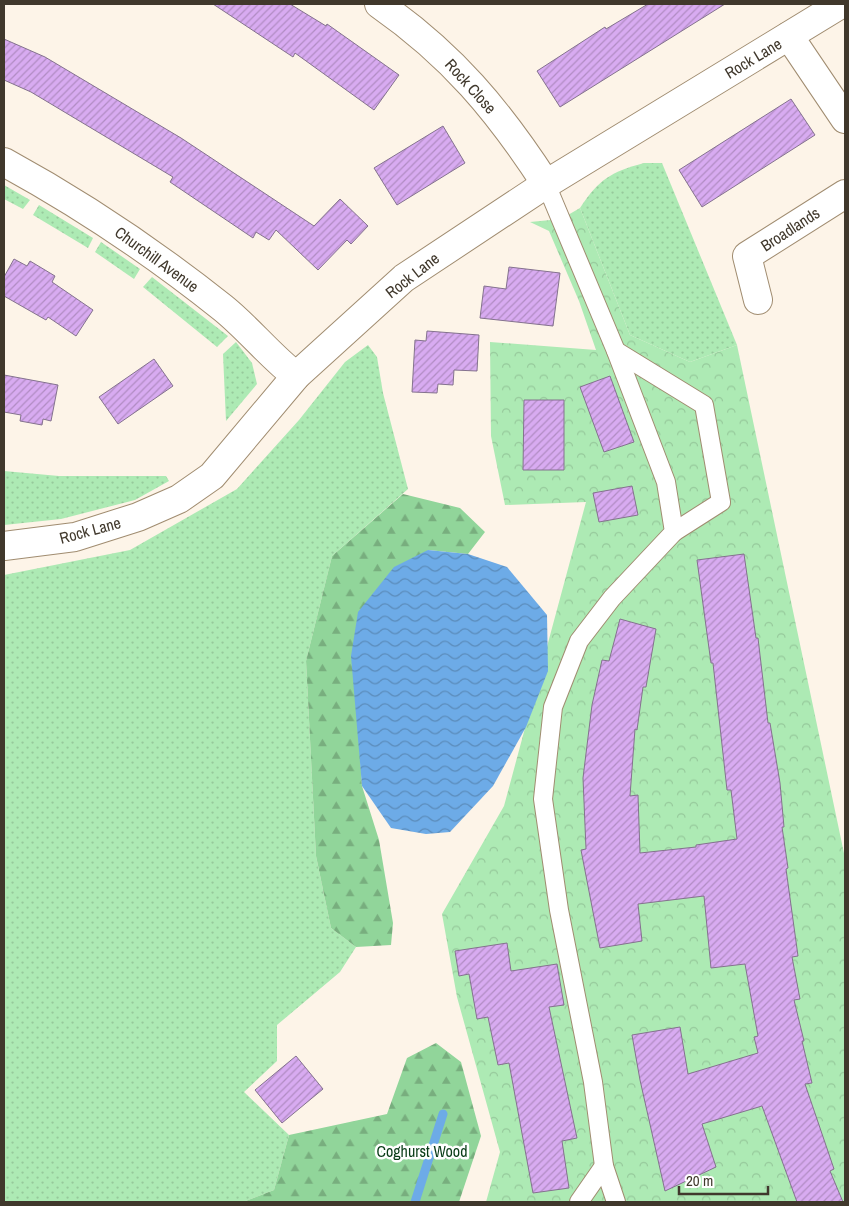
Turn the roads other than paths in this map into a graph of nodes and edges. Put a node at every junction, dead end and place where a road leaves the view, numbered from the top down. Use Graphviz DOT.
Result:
graph roads {
  1 [pos="379,4"];
  2 [pos="841,4"];
  3 [pos="789,36"];
  4 [pos="845,119"];
  5 [pos="4,162"];
  6 [pos="546,184"];
  7 [pos="845,194"];
  8 [pos="758,300"];
  9 [pos="616,351"];
  10 [pos="296,376"];
  11 [pos="674,532"];
  12 [pos="4,546"];
  13 [pos="604,1166"];
  14 [pos="579,1202"];
  15 [pos="616,1202"];
  1 -- 6 [label="street, Rock Close"];
  2 -- 3 [label="street, Rock Lane"];
  3 -- 4 [label="street"];
  3 -- 6 [label="street, Rock Lane"];
  5 -- 10 [label="street, Churchill Avenue"];
  6 -- 9 [label="lane"];
  6 -- 10 [label="street, Rock Lane"];
  7 -- 8 [label="street, Broadlands"];
  9 -- 11 [label="lane"];
  9 -- 11 [label="lane"];
  10 -- 12 [label="street, Rock Lane"];
  11 -- 13 [label="lane"];
  13 -- 14 [label="lane"];
  13 -- 15 [label="lane"];
}
